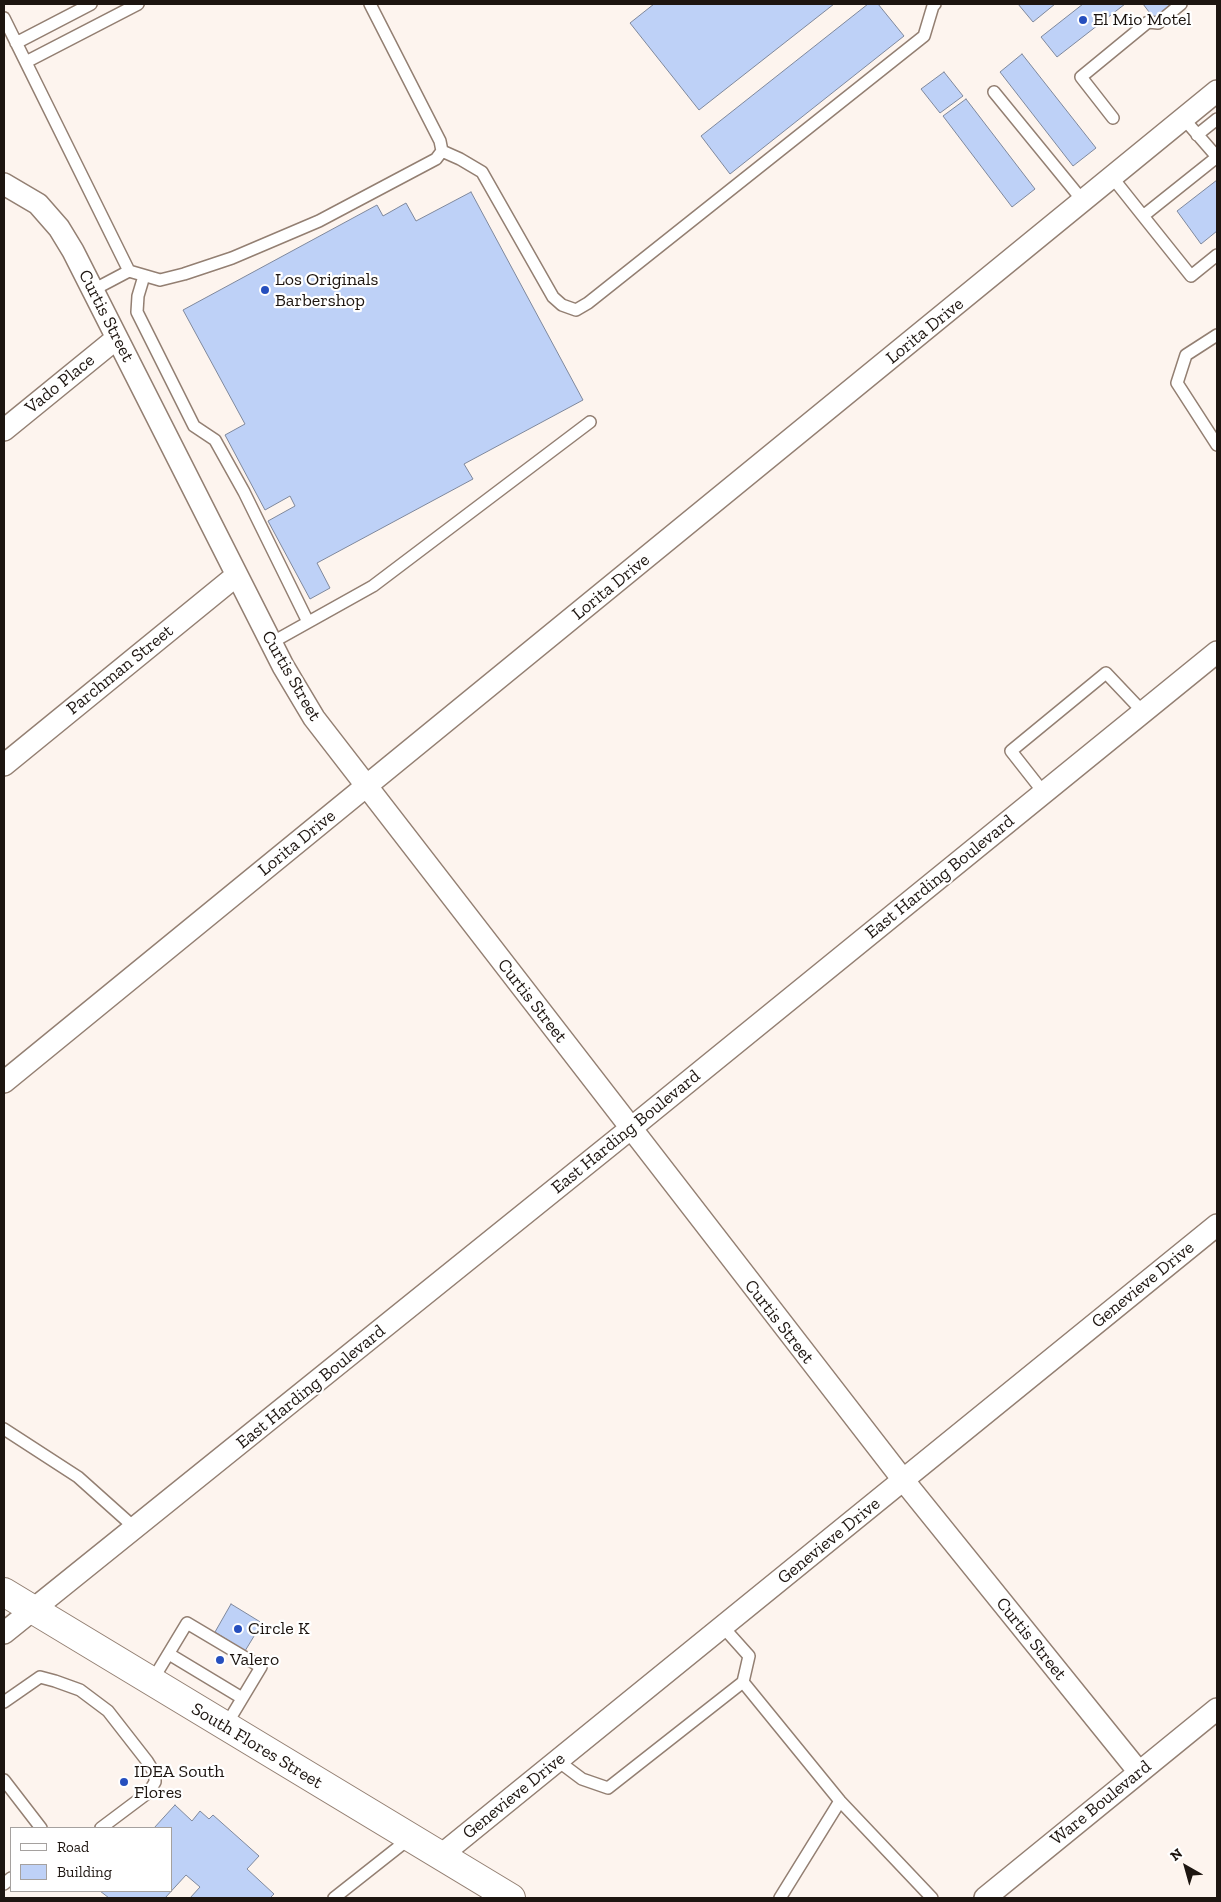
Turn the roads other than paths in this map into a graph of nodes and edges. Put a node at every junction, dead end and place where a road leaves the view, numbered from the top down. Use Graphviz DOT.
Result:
graph roads {
  1 [pos="91,4"];
  2 [pos="138,4"];
  3 [pos="370,4"];
  4 [pos="935,4"];
  5 [pos="1181,4"];
  6 [pos="4,18"];
  7 [pos="16,43"];
  8 [pos="26,62"];
  9 [pos="1217,91"];
  10 [pos="994,92"];
  11 [pos="1114,118"];
  12 [pos="1217,119"];
  13 [pos="1191,127"];
  14 [pos="442,151"];
  15 [pos="1112,178"];
  16 [pos="4,184"];
  17 [pos="1083,202"];
  18 [pos="1144,216"];
  19 [pos="1217,255"];
  20 [pos="129,271"];
  21 [pos="144,276"];
  22 [pos="93,290"];
  23 [pos="1217,335"];
  24 [pos="116,338"];
  25 [pos="590,422"];
  26 [pos="4,430"];
  27 [pos="1217,445"];
  28 [pos="237,575"];
  29 [pos="308,622"];
  30 [pos="271,643"];
  31 [pos="1217,652"];
  32 [pos="1143,712"];
  33 [pos="4,765"];
  34 [pos="367,786"];
  35 [pos="1044,793"];
  36 [pos="4,1082"];
  37 [pos="630,1129"];
  38 [pos="1217,1225"];
  39 [pos="4,1428"];
  40 [pos="904,1481"];
  41 [pos="136,1528"];
  42 [pos="4,1592"];
  43 [pos="33,1611"];
  44 [pos="724,1627"];
  45 [pos="4,1634"];
  46 [pos="168,1654"];
  47 [pos="151,1682"];
  48 [pos="743,1682"];
  49 [pos="242,1698"];
  50 [pos="4,1702"];
  51 [pos="1217,1709"];
  52 [pos="225,1726"];
  53 [pos="558,1761"];
  54 [pos="1140,1772"];
  55 [pos="4,1780"];
  56 [pos="840,1801"];
  57 [pos="40,1827"];
  58 [pos="103,1827"];
  59 [pos="410,1838"];
  60 [pos="440,1856"];
  61 [pos="334,1898"];
  62 [pos="511,1898"];
  63 [pos="780,1898"];
  64 [pos="932,1898"];
  65 [pos="984,1898"];
  1 -- 7 [label="lane"];
  2 -- 8 [label="lane"];
  3 -- 14 [label="lane"];
  4 -- 14 [label="lane"];
  5 -- 11 [label="lane"];
  6 -- 7 [label="lane"];
  7 -- 8 [label="lane"];
  8 -- 20 [label="lane"];
  9 -- 13 [label="street, Lorita Drive"];
  10 -- 17 [label="lane"];
  12 -- 13 [label="lane"];
  13 -- 15 [label="street, Lorita Drive"];
  13 -- 18 [label="lane"];
  14 -- 21 [label="lane"];
  15 -- 17 [label="street, Lorita Drive"];
  15 -- 18 [label="lane"];
  16 -- 22 [label="street, Curtis Street"];
  17 -- 34 [label="street, Lorita Drive"];
  18 -- 19 [label="lane"];
  20 -- 21 [label="lane"];
  20 -- 22 [label="lane"];
  21 -- 29 [label="lane"];
  22 -- 24 [label="street, Curtis Street"];
  23 -- 27 [label="lane"];
  24 -- 26 [label="street, Vado Place"];
  24 -- 28 [label="street, Curtis Street"];
  25 -- 29 [label="lane"];
  28 -- 30 [label="street, Curtis Street"];
  28 -- 33 [label="street, Parchman Street"];
  29 -- 30 [label="lane"];
  30 -- 34 [label="street, Curtis Street"];
  31 -- 32 [label="street, East Harding Boulevard"];
  32 -- 35 [label="street, East Harding Boulevard"];
  32 -- 35 [label="lane"];
  34 -- 36 [label="street, Lorita Drive"];
  34 -- 37 [label="street, Curtis Street"];
  35 -- 37 [label="street, East Harding Boulevard"];
  37 -- 40 [label="street, Curtis Street"];
  37 -- 41 [label="street, East Harding Boulevard"];
  38 -- 40 [label="street, Genevieve Drive"];
  39 -- 41 [label="lane"];
  40 -- 44 [label="street, Genevieve Drive"];
  40 -- 54 [label="street, Curtis Street"];
  41 -- 43 [label="street, East Harding Boulevard"];
  42 -- 43 [label="main road, South Flores Street"];
  43 -- 45 [label="street, East Harding Boulevard"];
  43 -- 47 [label="main road, South Flores Street"];
  44 -- 48 [label="lane"];
  44 -- 53 [label="street, Genevieve Drive"];
  46 -- 47 [label="lane"];
  46 -- 49 [label="lane"];
  46 -- 49 [label="lane"];
  47 -- 52 [label="main road, South Flores Street"];
  48 -- 53 [label="lane"];
  48 -- 56 [label="lane"];
  49 -- 52 [label="lane"];
  50 -- 58 [label="lane"];
  51 -- 54 [label="street, Ware Boulevard"];
  52 -- 59 [label="main road, South Flores Street"];
  53 -- 60 [label="street, Genevieve Drive"];
  54 -- 65 [label="street, Ware Boulevard"];
  55 -- 57 [label="lane"];
  56 -- 63 [label="lane"];
  56 -- 64 [label="lane"];
  59 -- 60 [label="main road, South Flores Street"];
  59 -- 61 [label="lane"];
  60 -- 62 [label="main road, South Flores Street"];
}
